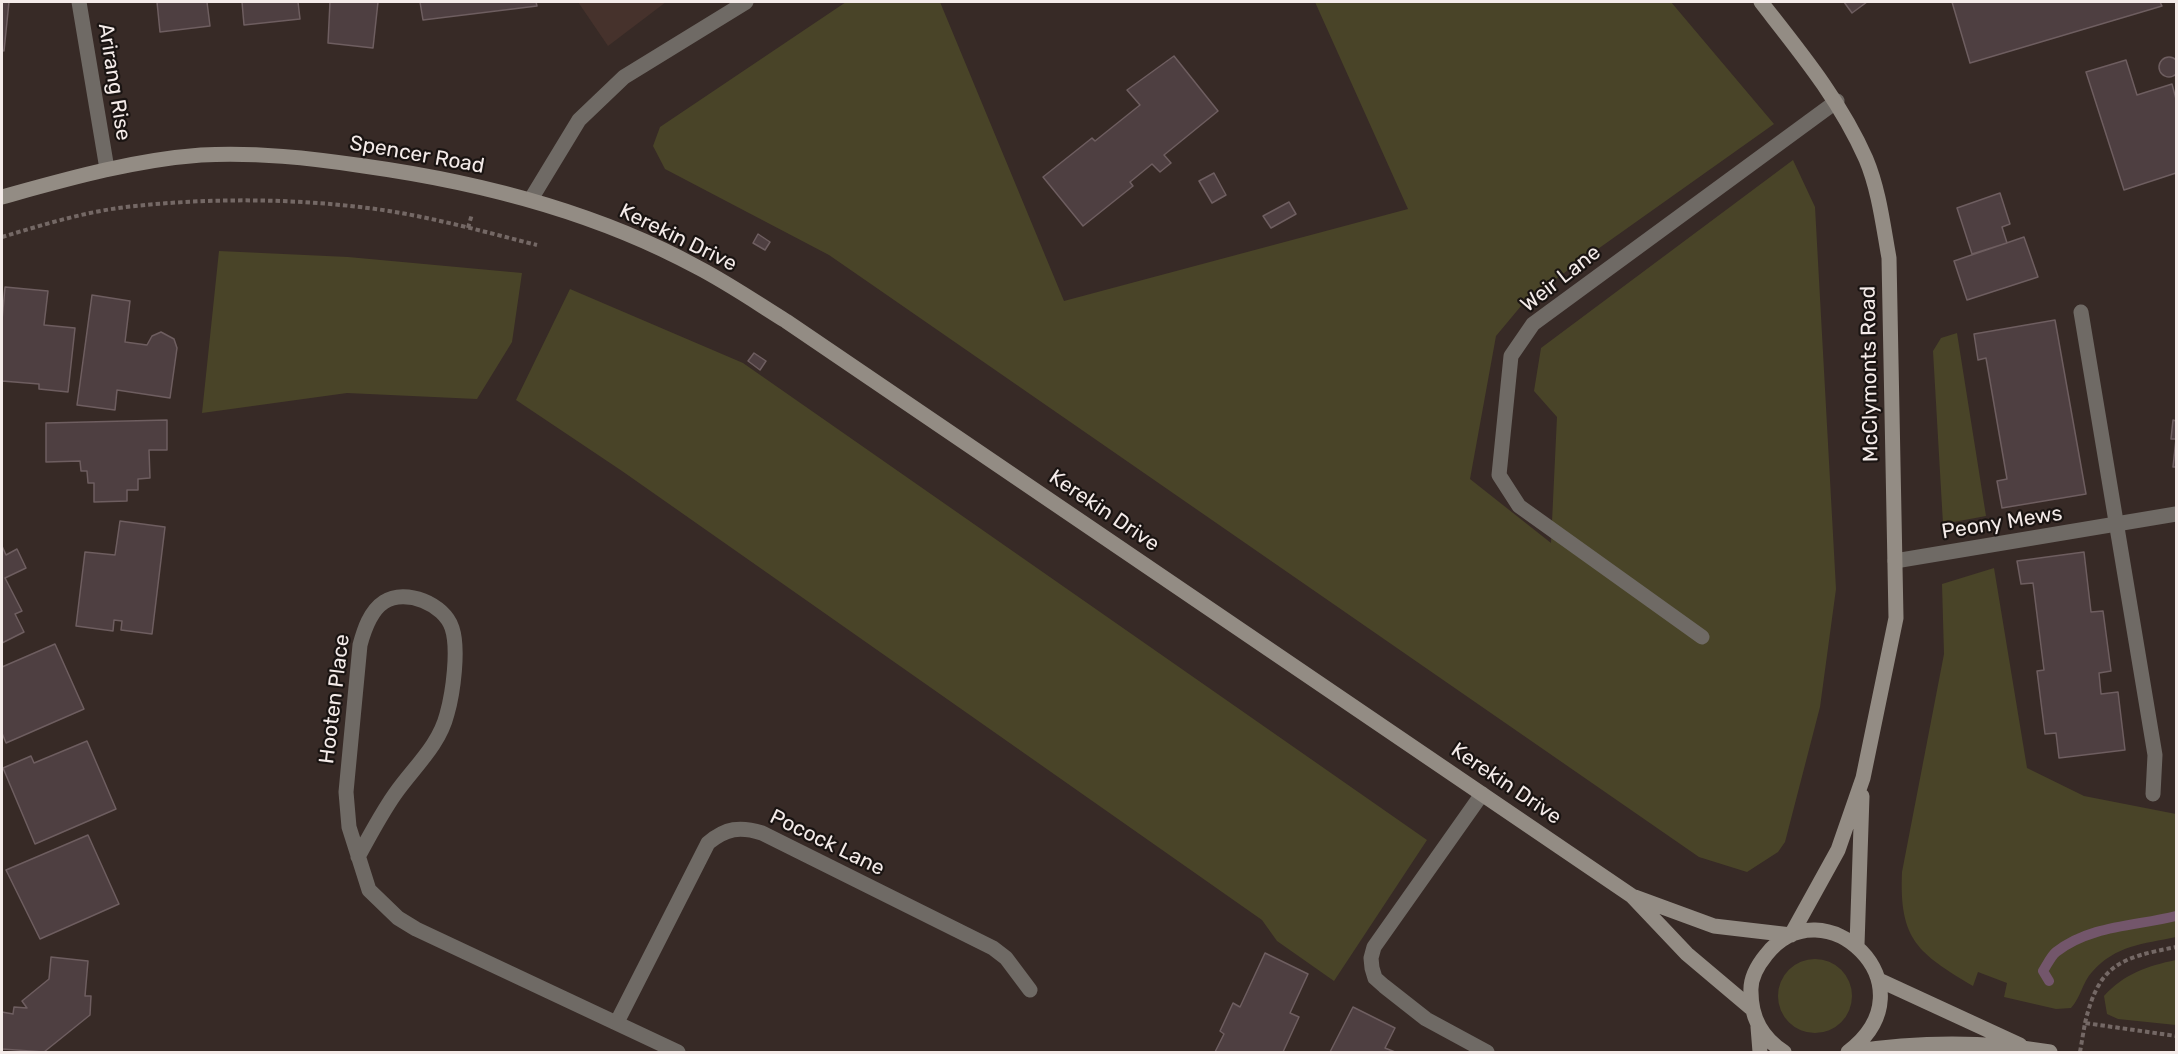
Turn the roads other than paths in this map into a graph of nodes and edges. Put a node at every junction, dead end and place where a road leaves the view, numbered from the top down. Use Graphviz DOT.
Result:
graph roads {
  1 [pos="80,2"];
  2 [pos="746,2"];
  3 [pos="1761,2"];
  4 [pos="1837,101"];
  5 [pos="107,169"];
  6 [pos="2,197"];
  7 [pos="531,199"];
  8 [pos="2081,312"];
  9 [pos="2176,514"];
  10 [pos="2116,526"];
  11 [pos="1895,561"];
  12 [pos="1702,637"];
  13 [pos="1863,778"];
  14 [pos="1482,794"];
  15 [pos="2152,794"];
  16 [pos="358,857"];
  17 [pos="1632,896"];
  18 [pos="1791,935"];
  19 [pos="1857,945"];
  20 [pos="1880,980"];
  21 [pos="1030,990"];
  22 [pos="1751,1008"];
  23 [pos="617,1022"];
  24 [pos="1758,1027"];
  25 [pos="2028,1049"];
  26 [pos="1848,1052"];
  27 [pos="678,1053"];
  28 [pos="1487,1053"];
  29 [pos="1760,1053"];
  30 [pos="1784,1053"];
  31 [pos="2050,1053"];
  1 -- 5 [label="street, Arirang Rise"];
  2 -- 7 [label="street"];
  3 -- 4 [label="street, McClymonts Road"];
  4 -- 11 [label="street, McClymonts Road"];
  4 -- 12 [label="street, Weir Lane"];
  5 -- 6 [label="street, Spencer Road"];
  5 -- 7 [label="street, Spencer Road"];
  7 -- 14 [label="street, Kerekin Drive"];
  8 -- 10 [label="street"];
  9 -- 10 [label="street, Peony Mews"];
  10 -- 11 [label="street, Peony Mews"];
  10 -- 15 [label="street"];
  11 -- 13 [label="street, McClymonts Road"];
  13 -- 18 [label="street, McClymonts Road"];
  13 -- 19 [label="street, McClymonts Road"];
  14 -- 17 [label="street, Kerekin Drive"];
  14 -- 28 [label="street"];
  16 -- 16 [label="street, Hooten Place"];
  16 -- 23 [label="street, Hooten Place"];
  17 -- 18 [label="street, Kerekin Drive"];
  17 -- 22 [label="street, Kerekin Drive"];
  18 -- 19 [label="street, Kerekin Drive"];
  18 -- 22 [label="street"];
  19 -- 20 [label="street"];
  20 -- 25 [label="street"];
  20 -- 26 [label="street"];
  21 -- 23 [label="street, Pocock Lane"];
  22 -- 24 [label="street"];
  23 -- 27 [label="street, Hooten Place"];
  24 -- 29 [label="street"];
  24 -- 30 [label="street"];
  25 -- 26 [label="street"];
  25 -- 31 [label="street"];
}
